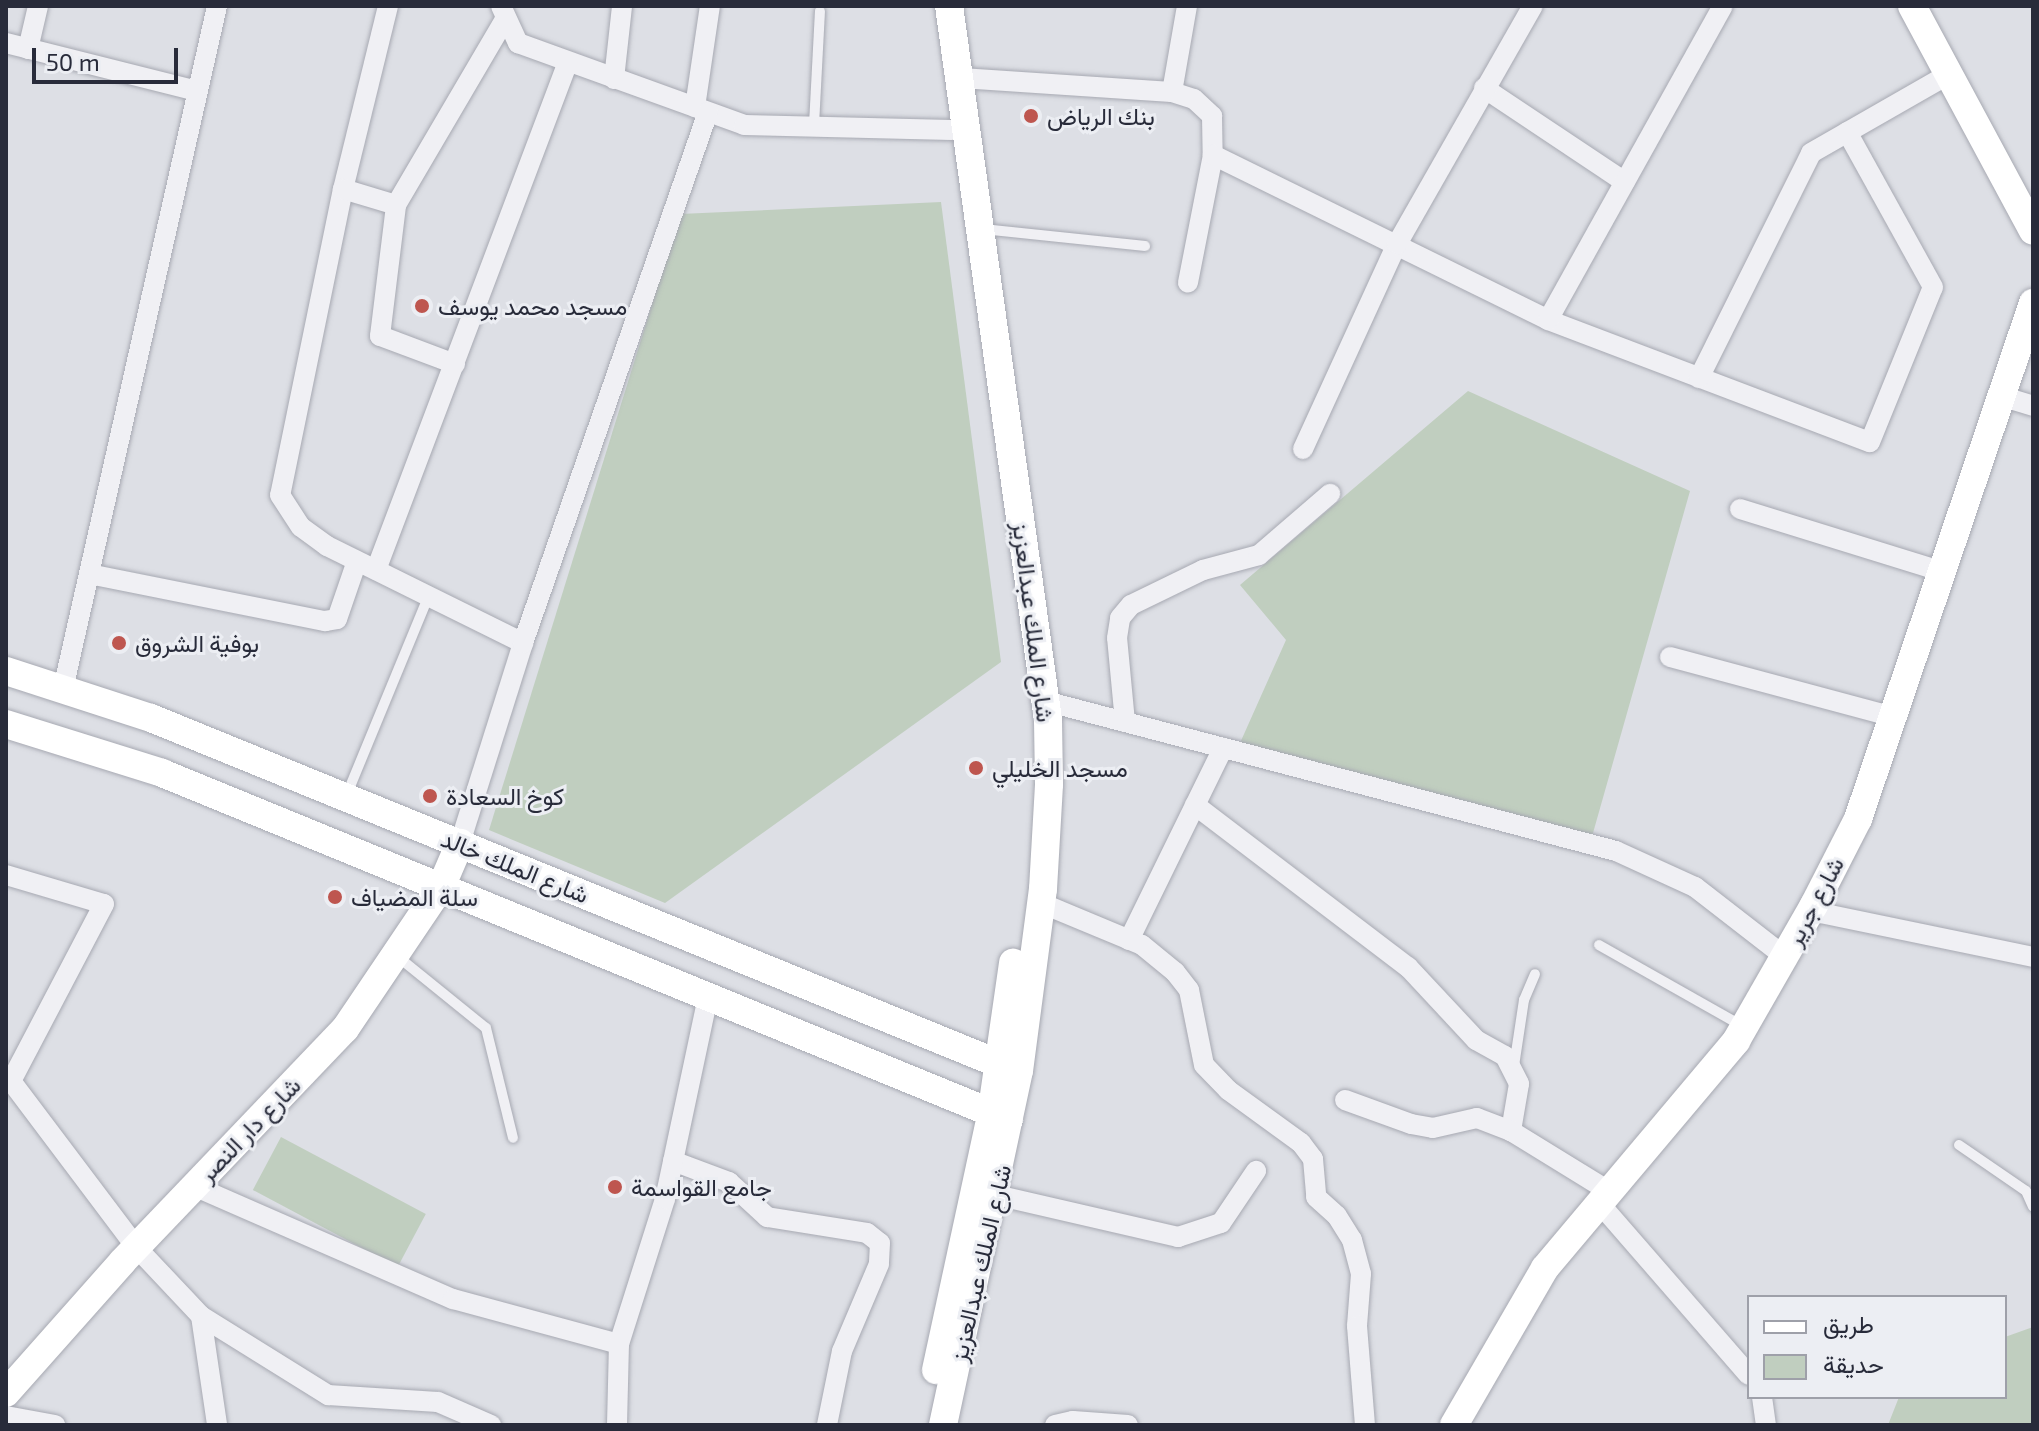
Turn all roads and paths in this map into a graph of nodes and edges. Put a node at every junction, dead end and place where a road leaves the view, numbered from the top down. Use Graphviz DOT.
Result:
graph roads {
  1 [pos="38,6"];
  2 [pos="217,6"];
  3 [pos="388,6"];
  4 [pos="622,6"];
  5 [pos="710,6"];
  6 [pos="932,6"];
  7 [pos="949,6"];
  8 [pos="1187,6"];
  9 [pos="1533,6"];
  10 [pos="1723,6"];
  11 [pos="1912,6"];
  12 [pos="820,11"];
  13 [pos="503,13"];
  14 [pos="6,43"];
  15 [pos="28,49"];
  16 [pos="568,62"];
  17 [pos="1949,74"];
  18 [pos="961,78"];
  19 [pos="614,79"];
  20 [pos="1484,88"];
  21 [pos="197,91"];
  22 [pos="1172,92"];
  23 [pos="702,110"];
  24 [pos="814,125"];
  25 [pos="952,130"];
  26 [pos="1847,132"];
  27 [pos="1213,155"];
  28 [pos="1625,182"];
  29 [pos="343,189"];
  30 [pos="396,205"];
  31 [pos="983,229"];
  32 [pos="2033,231"];
  33 [pos="1397,244"];
  34 [pos="1145,246"];
  35 [pos="1188,283"];
  36 [pos="2033,303"];
  37 [pos="1548,320"];
  38 [pos="455,364"];
  39 [pos="1699,378"];
  40 [pos="2001,396"];
  41 [pos="2033,406"];
  42 [pos="1303,449"];
  43 [pos="1330,494"];
  44 [pos="1740,509"];
  45 [pos="367,566"];
  46 [pos="1940,571"];
  47 [pos="89,574"];
  48 [pos="428,597"];
  49 [pos="523,643"];
  50 [pos="1670,657"];
  51 [pos="6,671"];
  52 [pos="63,689"];
  53 [pos="1045,701"];
  54 [pos="1890,716"];
  55 [pos="1125,722"];
  56 [pos="6,724"];
  57 [pos="1223,748"];
  58 [pos="346,796"];
  59 [pos="1195,805"];
  60 [pos="460,843"];
  61 [pos="6,875"];
  62 [pos="442,885"];
  63 [pos="1041,903"];
  64 [pos="1811,911"];
  65 [pos="1129,940"];
  66 [pos="1599,945"];
  67 [pos="395,955"];
  68 [pos="1784,956"];
  69 [pos="2033,957"];
  70 [pos="1535,974"];
  71 [pos="708,997"];
  72 [pos="1744,1027"];
  73 [pos="1514,1068"];
  74 [pos="1008,1069"];
  75 [pos="9,1080"];
  76 [pos="1345,1100"];
  77 [pos="1000,1118"];
  78 [pos="1511,1131"];
  79 [pos="513,1138"];
  80 [pos="1959,1145"];
  81 [pos="673,1161"];
  82 [pos="1256,1171"];
  83 [pos="194,1186"];
  84 [pos="996,1195"];
  85 [pos="1606,1199"];
  86 [pos="2033,1207"];
  87 [pos="136,1247"];
  88 [pos="201,1316"];
  89 [pos="619,1344"];
  90 [pos="1747,1373"];
  91 [pos="6,1393"];
  92 [pos="1762,1399"];
  93 [pos="6,1416"];
  94 [pos="55,1425"];
  95 [pos="217,1425"];
  96 [pos="491,1425"];
  97 [pos="617,1425"];
  98 [pos="827,1425"];
  99 [pos="924,1425"];
  100 [pos="943,1425"];
  101 [pos="1055,1425"];
  102 [pos="1128,1425"];
  103 [pos="1365,1425"];
  104 [pos="1454,1425"];
  105 [pos="1766,1425"];
  1 -- 15 [label="street"];
  2 -- 21 [label="street"];
  3 -- 29 [label="street"];
  4 -- 19 [label="street"];
  5 -- 23 [label="street"];
  6 -- 25 [label="street, شارع الملك عبدالعزيز"];
  7 -- 18 [label="street, شارع الملك عبدالعزيز"];
  8 -- 22 [label="street"];
  9 -- 20 [label="street"];
  10 -- 28 [label="street"];
  11 -- 17 [label="street"];
  12 -- 24 [label="lane"];
  13 -- 16 [label="street"];
  13 -- 30 [label="street"];
  14 -- 15 [label="street"];
  15 -- 21 [label="street"];
  16 -- 19 [label="street"];
  16 -- 38 [label="street"];
  17 -- 26 [label="street"];
  17 -- 32 [label="street"];
  18 -- 22 [label="street"];
  18 -- 31 [label="street, شارع الملك عبدالعزيز"];
  19 -- 23 [label="street"];
  20 -- 28 [label="street"];
  20 -- 33 [label="street"];
  21 -- 47 [label="street"];
  22 -- 27 [label="street"];
  23 -- 24 [label="street"];
  23 -- 49 [label="street"];
  24 -- 25 [label="street"];
  25 -- 74 [label="street, شارع الملك عبدالعزيز"];
  26 -- 39 [label="street"];
  26 -- 39 [label="street"];
  27 -- 33 [label="street"];
  27 -- 35 [label="street"];
  28 -- 37 [label="street"];
  29 -- 30 [label="street"];
  29 -- 45 [label="street"];
  30 -- 38 [label="street"];
  31 -- 34 [label="lane"];
  31 -- 53 [label="street, شارع الملك عبدالعزيز"];
  33 -- 37 [label="street"];
  33 -- 42 [label="street"];
  36 -- 40 [label="street, شارع جرير"];
  37 -- 39 [label="street"];
  38 -- 45 [label="street"];
  40 -- 41 [label="street"];
  40 -- 46 [label="street, شارع جرير"];
  43 -- 55 [label="street"];
  44 -- 46 [label="street"];
  45 -- 47 [label="street"];
  45 -- 48 [label="street"];
  46 -- 54 [label="street, شارع جرير"];
  47 -- 52 [label="street"];
  48 -- 49 [label="street"];
  48 -- 58 [label="lane"];
  49 -- 60 [label="street"];
  50 -- 54 [label="street"];
  51 -- 52 [label="street, شارع الملك خالد"];
  52 -- 58 [label="street, شارع الملك خالد"];
  53 -- 55 [label="street"];
  53 -- 63 [label="street, شارع الملك عبدالعزيز"];
  54 -- 64 [label="street, شارع جرير"];
  55 -- 57 [label="street"];
  56 -- 62 [label="street, شارع الملك خالد"];
  57 -- 59 [label="street"];
  57 -- 68 [label="street"];
  58 -- 60 [label="street, شارع الملك خالد"];
  59 -- 65 [label="street"];
  59 -- 73 [label="street"];
  60 -- 62 [label="street, شارع دار النصر"];
  60 -- 74 [label="street, شارع الملك خالد"];
  61 -- 75 [label="street"];
  62 -- 67 [label="street, شارع دار النصر"];
  62 -- 71 [label="street, شارع الملك خالد"];
  63 -- 65 [label="street"];
  63 -- 74 [label="street, شارع الملك عبدالعزيز"];
  64 -- 68 [label="street, شارع جرير"];
  64 -- 69 [label="street"];
  65 -- 103 [label="street"];
  66 -- 72 [label="lane"];
  67 -- 79 [label="lane"];
  67 -- 83 [label="street, شارع دار النصر"];
  68 -- 72 [label="street, شارع جرير"];
  70 -- 73 [label="lane"];
  71 -- 77 [label="street, شارع الملك خالد"];
  71 -- 81 [label="street"];
  72 -- 85 [label="street, شارع جرير"];
  73 -- 78 [label="street"];
  74 -- 77 [label="street, شارع الملك عبدالعزيز"];
  75 -- 87 [label="street"];
  76 -- 78 [label="street"];
  77 -- 84 [label="street, شارع الملك عبدالعزيز"];
  77 -- 99 [label="street, شارع الملك عبدالعزيز"];
  78 -- 85 [label="street"];
  80 -- 86 [label="lane"];
  81 -- 89 [label="street"];
  81 -- 98 [label="street"];
  82 -- 84 [label="street"];
  83 -- 87 [label="street, شارع دار النصر"];
  83 -- 89 [label="street"];
  84 -- 100 [label="street, شارع الملك عبدالعزيز"];
  85 -- 90 [label="street"];
  85 -- 104 [label="street, شارع جرير"];
  87 -- 88 [label="street"];
  87 -- 91 [label="street, شارع دار النصر"];
  88 -- 95 [label="street"];
  88 -- 96 [label="street"];
  89 -- 97 [label="street"];
  92 -- 105 [label="street"];
  93 -- 94 [label="street"];
  101 -- 102 [label="street"];
}
